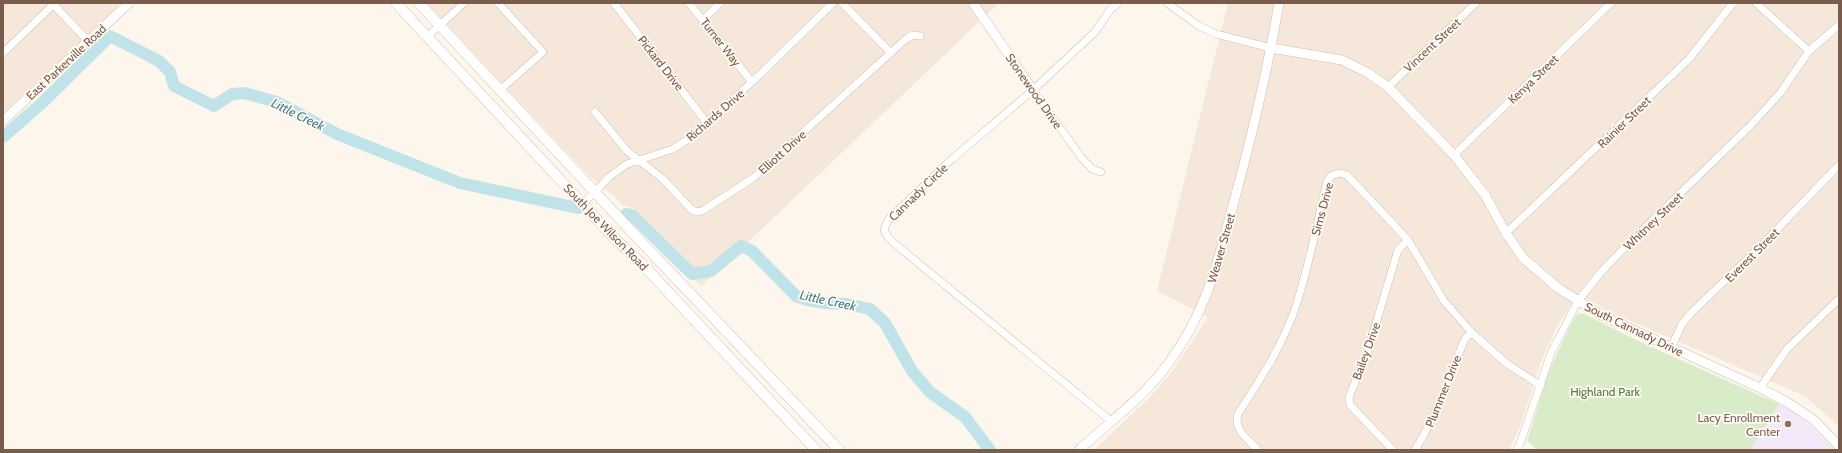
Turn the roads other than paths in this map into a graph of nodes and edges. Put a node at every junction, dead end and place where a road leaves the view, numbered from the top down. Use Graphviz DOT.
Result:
graph roads {
  1 [pos="129,3"];
  2 [pos="396,3"];
  3 [pos="419,3"];
  4 [pos="464,3"];
  5 [pos="498,3"];
  6 [pos="614,3"];
  7 [pos="689,3"];
  8 [pos="720,3"];
  9 [pos="833,3"];
  10 [pos="842,3"];
  11 [pos="973,3"];
  12 [pos="1118,3"];
  13 [pos="1167,3"];
  14 [pos="1278,3"];
  15 [pos="1476,3"];
  16 [pos="1612,3"];
  17 [pos="1733,3"];
  18 [pos="1756,3"];
  19 [pos="53,4"];
  20 [pos="703,20"];
  21 [pos="1839,25"];
  22 [pos="440,26"];
  23 [pos="920,36"];
  24 [pos="427,37"];
  25 [pos="88,41"];
  26 [pos="1271,48"];
  27 [pos="1809,51"];
  28 [pos="3,53"];
  29 [pos="891,53"];
  30 [pos="752,82"];
  31 [pos="1388,87"];
  32 [pos="500,90"];
  33 [pos="1033,90"];
  34 [pos="595,112"];
  35 [pos="3,121"];
  36 [pos="707,122"];
  37 [pos="1454,155"];
  38 [pos="639,160"];
  39 [pos="1839,166"];
  40 [pos="1101,172"];
  41 [pos="596,192"];
  42 [pos="583,204"];
  43 [pos="1506,233"];
  44 [pos="1408,240"];
  45 [pos="1839,299"];
  46 [pos="1578,301"];
  47 [pos="1473,334"];
  48 [pos="1672,348"];
  49 [pos="1541,386"];
  50 [pos="1760,388"];
  51 [pos="1111,421"];
  52 [pos="1839,446"];
  53 [pos="816,450"];
  54 [pos="839,450"];
  55 [pos="1079,450"];
  56 [pos="1258,450"];
  57 [pos="1394,450"];
  58 [pos="1415,450"];
  59 [pos="1517,450"];
  1 -- 25 [label="street, East Parkerville Road"];
  2 -- 24 [label="main road, South Joe Wilson Road"];
  3 -- 22 [label="main road, South Joe Wilson Road"];
  4 -- 22 [label="street"];
  5 -- 32 [label="street"];
  6 -- 36 [label="street, Pickard Drive"];
  7 -- 20 [label="street, Turner Way"];
  8 -- 20 [label="street"];
  9 -- 30 [label="street, Richards Drive"];
  10 -- 29 [label="street"];
  11 -- 33 [label="street, Stonewood Drive"];
  12 -- 33 [label="street, Cannady Circle"];
  13 -- 26 [label="street"];
  14 -- 26 [label="street, Weaver Street"];
  15 -- 31 [label="street, Vincent Street"];
  16 -- 37 [label="street, Kenya Street"];
  17 -- 43 [label="street, Rainier Street"];
  18 -- 27 [label="street"];
  19 -- 25 [label="street"];
  19 -- 28 [label="street"];
  20 -- 30 [label="street, Turner Way"];
  21 -- 27 [label="street, Whitney Street"];
  22 -- 24 [label="street"];
  22 -- 32 [label="main road, South Joe Wilson Road"];
  23 -- 29 [label="street, Elliott Drive"];
  24 -- 42 [label="main road, South Joe Wilson Road"];
  25 -- 35 [label="street, East Parkerville Road"];
  26 -- 31 [label="street, South Cannady Drive"];
  26 -- 51 [label="street, Weaver Street"];
  27 -- 46 [label="street, Whitney Street"];
  29 -- 38 [label="street, Elliott Drive"];
  30 -- 36 [label="street, Richards Drive"];
  31 -- 37 [label="street, South Cannady Drive"];
  32 -- 41 [label="main road, South Joe Wilson Road"];
  33 -- 40 [label="street, Stonewood Drive"];
  33 -- 51 [label="street, Cannady Circle"];
  34 -- 38 [label="street, Elliott Drive"];
  36 -- 38 [label="street, Richards Drive"];
  37 -- 43 [label="street, South Cannady Drive"];
  38 -- 41 [label="street, Richards Drive"];
  39 -- 48 [label="street, Everest Street"];
  41 -- 42 [label="street, Richards Drive"];
  41 -- 54 [label="main road, South Joe Wilson Road"];
  42 -- 53 [label="main road, South Joe Wilson Road"];
  43 -- 46 [label="street, South Cannady Drive"];
  44 -- 47 [label="street, Sims Drive"];
  44 -- 56 [label="street, Sims Drive"];
  44 -- 57 [label="street, Bailey Drive"];
  45 -- 50 [label="street"];
  46 -- 48 [label="street, South Cannady Drive"];
  46 -- 49 [label="street, Whitney Street"];
  47 -- 49 [label="street, Sims Drive"];
  47 -- 58 [label="street, Plummer Drive"];
  48 -- 50 [label="street, South Cannady Drive"];
  49 -- 59 [label="street, Whitney Street"];
  50 -- 52 [label="street, South Cannady Drive"];
  51 -- 55 [label="street, Weaver Street"];
}
